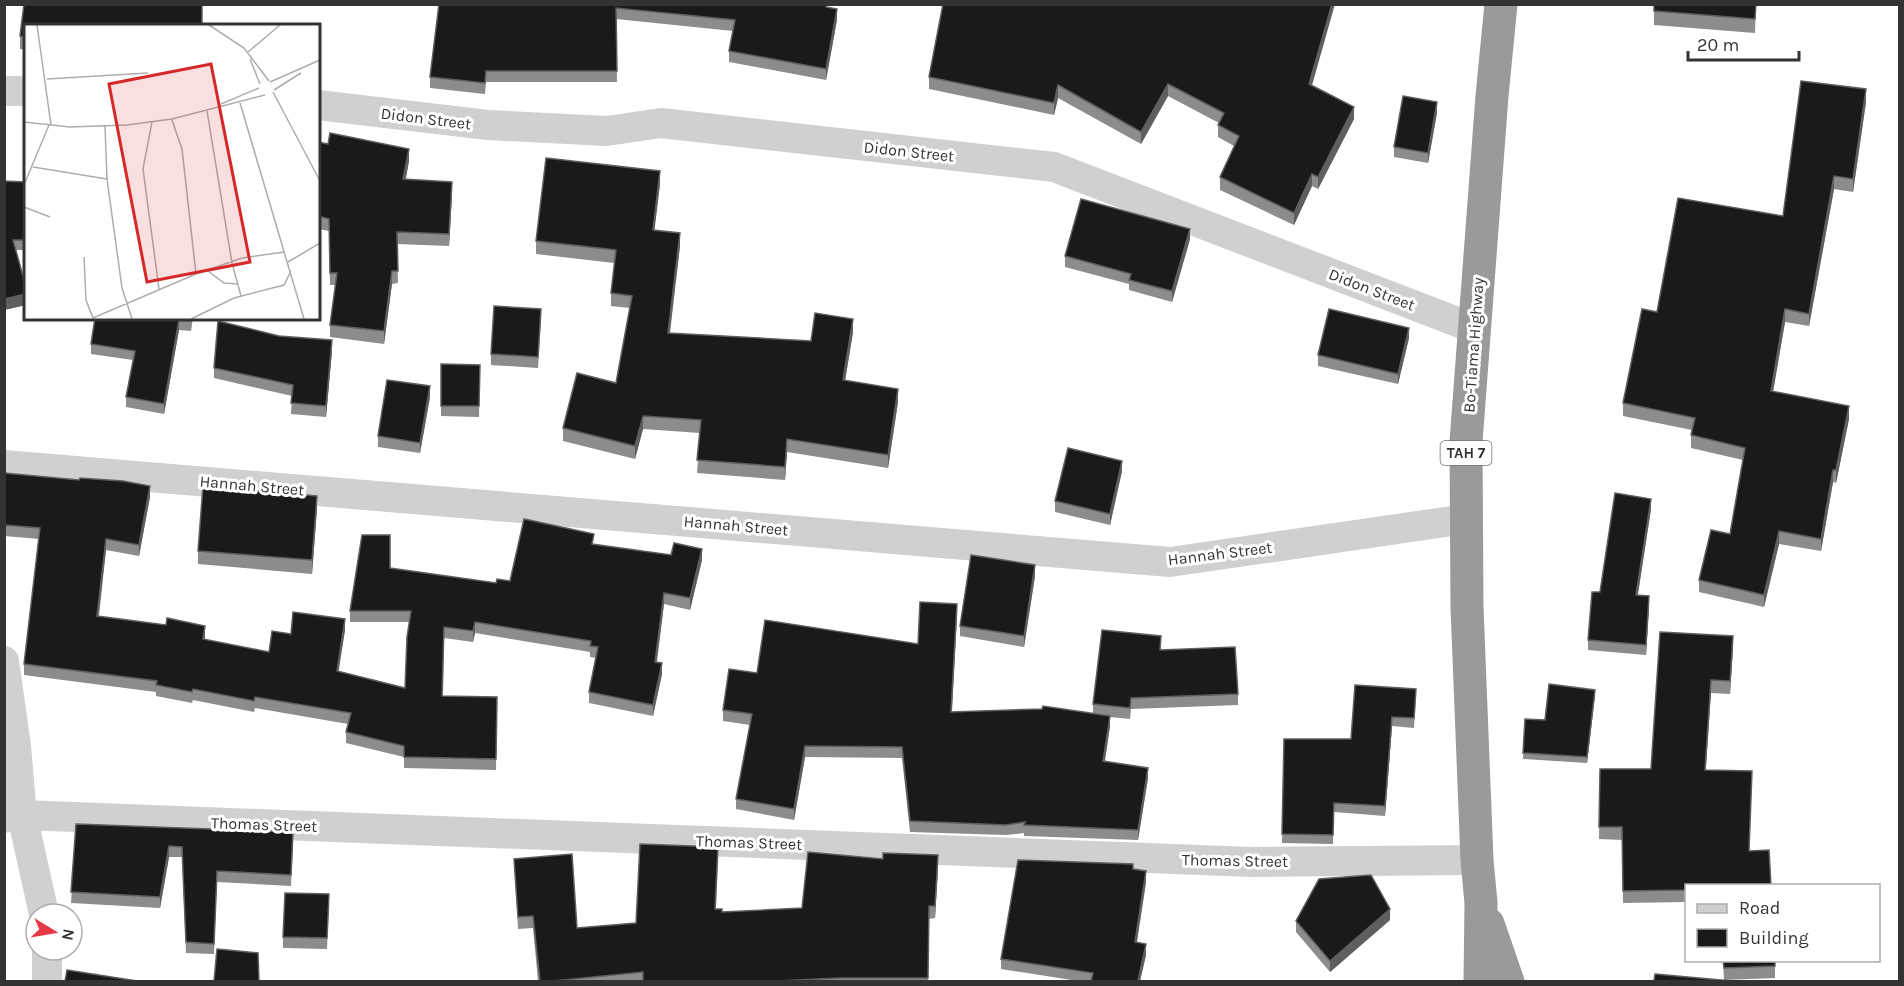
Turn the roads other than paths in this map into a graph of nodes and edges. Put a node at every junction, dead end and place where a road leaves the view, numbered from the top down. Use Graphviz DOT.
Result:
graph roads {
  1 [pos="1501,4"];
  2 [pos="4,91"];
  3 [pos="24,91"];
  4 [pos="320,105"];
  5 [pos="1473,328"];
  6 [pos="4,465"];
  7 [pos="1466,519"];
  8 [pos="4,661"];
  9 [pos="13,816"];
  10 [pos="1477,860"];
  11 [pos="40,902"];
  12 [pos="1481,903"];
  13 [pos="47,962"];
  14 [pos="47,981"];
  15 [pos="1480,981"];
  16 [pos="1508,981"];
  1 -- 5 [label="highway, Bo-Tiama Highway / TAH 7"];
  2 -- 3 [label="street"];
  4 -- 5 [label="street, Didon Street"];
  5 -- 7 [label="highway, Bo-Tiama Highway / TAH 7"];
  6 -- 7 [label="street, Hannah Street"];
  7 -- 10 [label="highway, Bo-Tiama Highway / TAH 7"];
  8 -- 9 [label="street"];
  9 -- 10 [label="street, Thomas Street"];
  9 -- 11 [label="street"];
  10 -- 12 [label="highway, Bo-Tiama Highway / TAH 7"];
  12 -- 15 [label="highway, Bo-Tiama Highway / TAH 7"];
  12 -- 16 [label="highway, Bo-Tiama Highway / TAH 7"];
  13 -- 14 [label="street"];
}
